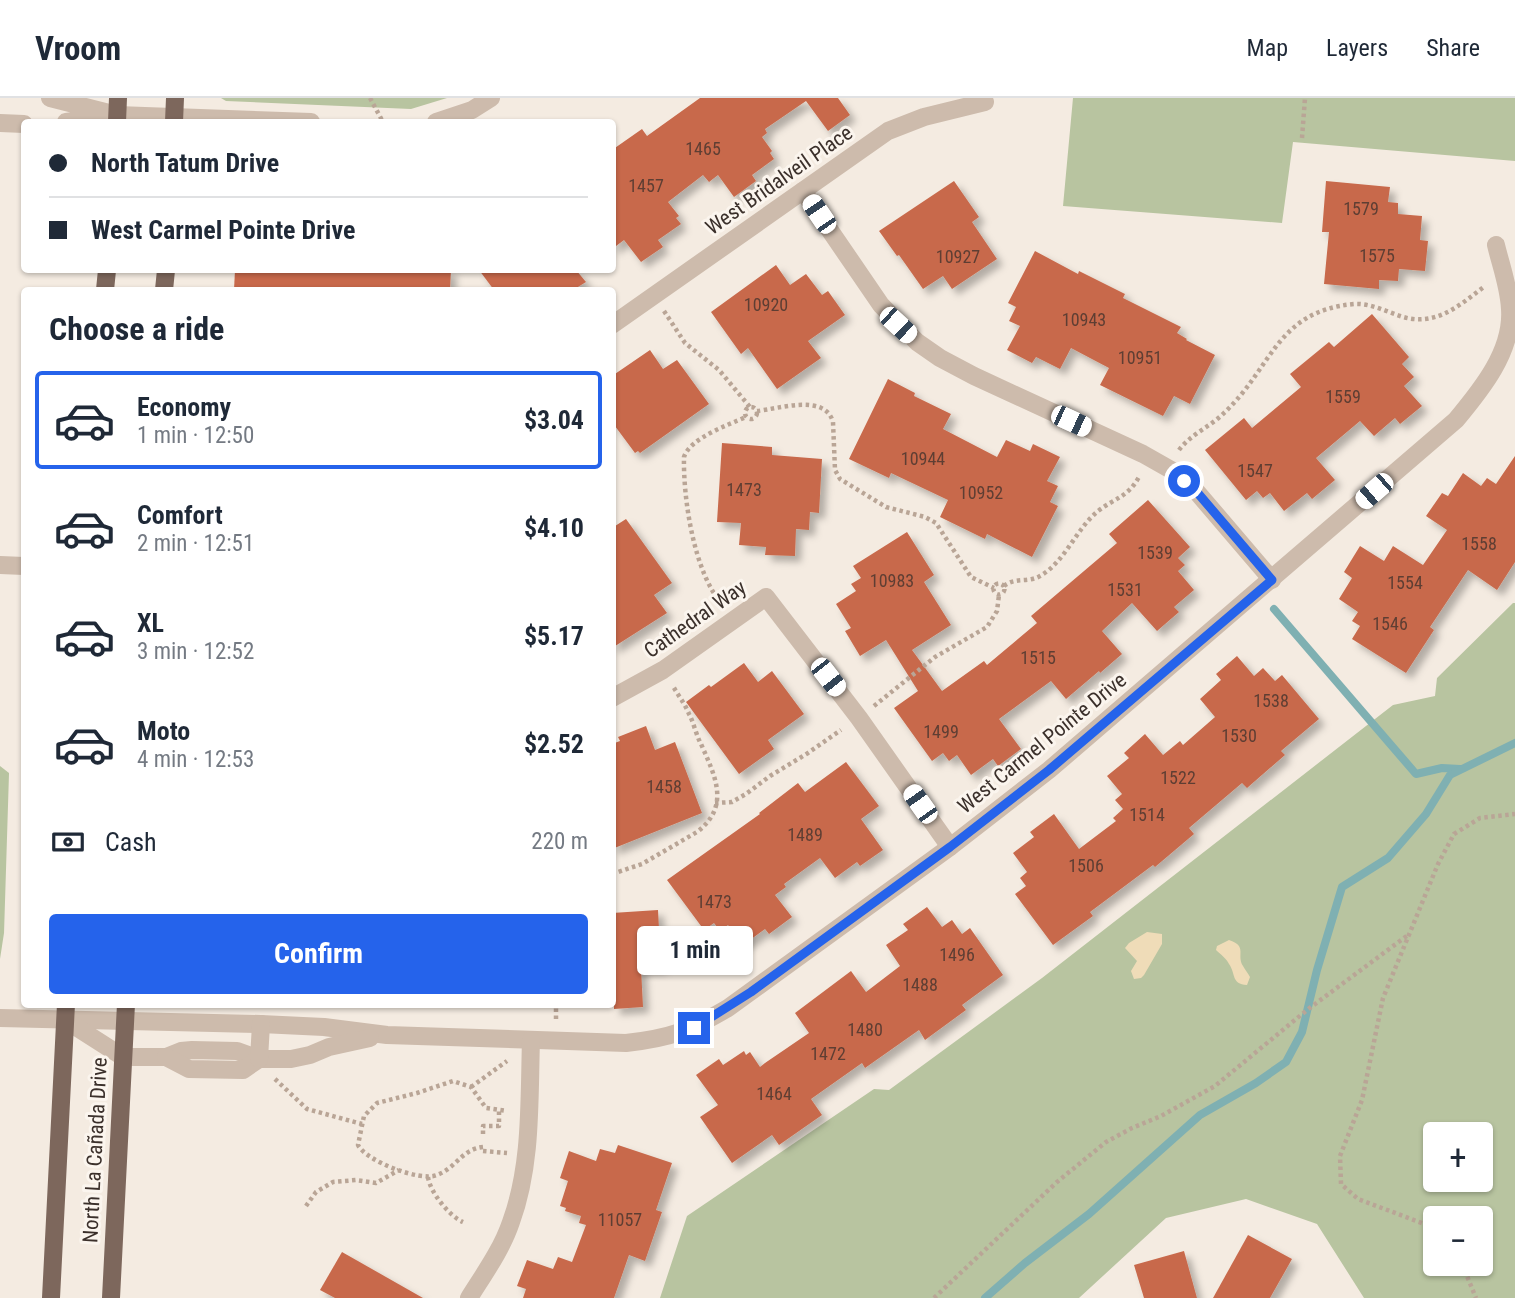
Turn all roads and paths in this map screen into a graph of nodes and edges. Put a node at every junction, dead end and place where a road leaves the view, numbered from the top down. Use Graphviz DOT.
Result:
graph roads {
  1 [pos="50,98"];
  2 [pos="175,98"];
  3 [pos="370,98"];
  4 [pos="491,98"];
  5 [pos="1305,98"];
  6 [pos="985,102"];
  7 [pos="117,112"];
  8 [pos="81,119"];
  9 [pos="167,119"];
  10 [pos="174,119"];
  11 [pos="381,119"];
  12 [pos="445,119"];
  13 [pos="0,123"];
  14 [pos="21,124"];
  15 [pos="1302,138"];
  16 [pos="803,191"];
  17 [pos="1496,245"];
  18 [pos="1503,272"];
  19 [pos="654,296"];
  20 [pos="616,322"];
  21 [pos="750,407"];
  22 [pos="757,411"];
  23 [pos="746,417"];
  24 [pos="1150,458"];
  25 [pos="1167,467"];
  26 [pos="0,565"];
  27 [pos="21,566"];
  28 [pos="1272,580"];
  29 [pos="736,618"];
  30 [pos="663,670"];
  31 [pos="616,696"];
  32 [pos="1515,814"];
  33 [pos="950,847"];
  34 [pos="616,873"];
  35 [pos="1408,935"];
  36 [pos="66,1012"];
  37 [pos="125,1013"];
  38 [pos="0,1018"];
  39 [pos="261,1024"];
  40 [pos="387,1035"];
  41 [pos="531,1040"];
  42 [pos="123,1057"];
  43 [pos="259,1059"];
  44 [pos="471,1087"];
  45 [pos="499,1111"];
  46 [pos="507,1111"];
  47 [pos="362,1124"];
  48 [pos="499,1126"];
  49 [pos="507,1126"];
  50 [pos="483,1134"];
  51 [pos="483,1147"];
  52 [pos="400,1170"];
  53 [pos="428,1177"];
  54 [pos="306,1206"];
  55 [pos="463,1223"];
  56 [pos="1423,1223"];
  57 [pos="1467,1276"];
  58 [pos="51,1298"];
  59 [pos="111,1298"];
  60 [pos="469,1298"];
  61 [pos="934,1298"];
  62 [pos="1476,1298"];
  1 -- 7 [label="street"];
  2 -- 10 [label="main road"];
  3 -- 11 [label="path"];
  4 -- 12 [label="street"];
  5 -- 15 [label="path"];
  6 -- 16 [label="street, West Bridalveil Place"];
  7 -- 8 [label="street"];
  7 -- 9 [label="street"];
  13 -- 14 [label="street"];
  16 -- 19 [label="street, West Bridalveil Place"];
  16 -- 24 [label="street"];
  17 -- 18 [label="street, West Carmel Pointe Drive"];
  18 -- 25 [label="path"];
  18 -- 28 [label="street, West Carmel Pointe Drive"];
  19 -- 20 [label="street, West Bridalveil Place"];
  19 -- 21 [label="path"];
  21 -- 22 [label="path"];
  21 -- 23 [label="path"];
  22 -- 23 [label="path"];
  22 -- 24 [label="path"];
  23 -- 29 [label="path"];
  24 -- 25 [label="street"];
  25 -- 28 [label="street"];
  26 -- 27 [label="street"];
  28 -- 33 [label="street, West Carmel Pointe Drive"];
  29 -- 30 [label="street, Cathedral Way"];
  29 -- 33 [label="street, Cathedral Way"];
  30 -- 31 [label="street, Cathedral Way"];
  30 -- 34 [label="path"];
  32 -- 35 [label="path"];
  33 -- 41 [label="street, West Carmel Pointe Drive"];
  35 -- 56 [label="path"];
  35 -- 61 [label="path"];
  36 -- 37 [label="street, West Carmel Pointe Drive"];
  36 -- 38 [label="street, West Carmel Pointe Drive"];
  36 -- 42 [label="street"];
  36 -- 58 [label="main road, North La Cañada Drive"];
  37 -- 39 [label="street, West Carmel Pointe Drive"];
  37 -- 42 [label="main road, North La Cañada Drive"];
  39 -- 40 [label="street, West Carmel Pointe Drive"];
  39 -- 43 [label="street"];
  40 -- 41 [label="street, West Carmel Pointe Drive"];
  40 -- 43 [label="street, West Carmel Pointe Drive"];
  41 -- 44 [label="path"];
  41 -- 60 [label="street"];
  42 -- 43 [label="street, West Carmel Pointe Drive"];
  42 -- 59 [label="main road, North La Cañada Drive"];
  43 -- 47 [label="path"];
  44 -- 45 [label="path"];
  44 -- 47 [label="path"];
  45 -- 46 [label="path"];
  45 -- 48 [label="path"];
  47 -- 52 [label="path"];
  48 -- 49 [label="path"];
  48 -- 50 [label="path"];
  51 -- 53 [label="path"];
  52 -- 53 [label="path"];
  52 -- 54 [label="path"];
  53 -- 55 [label="path"];
  57 -- 62 [label="path"];
}
